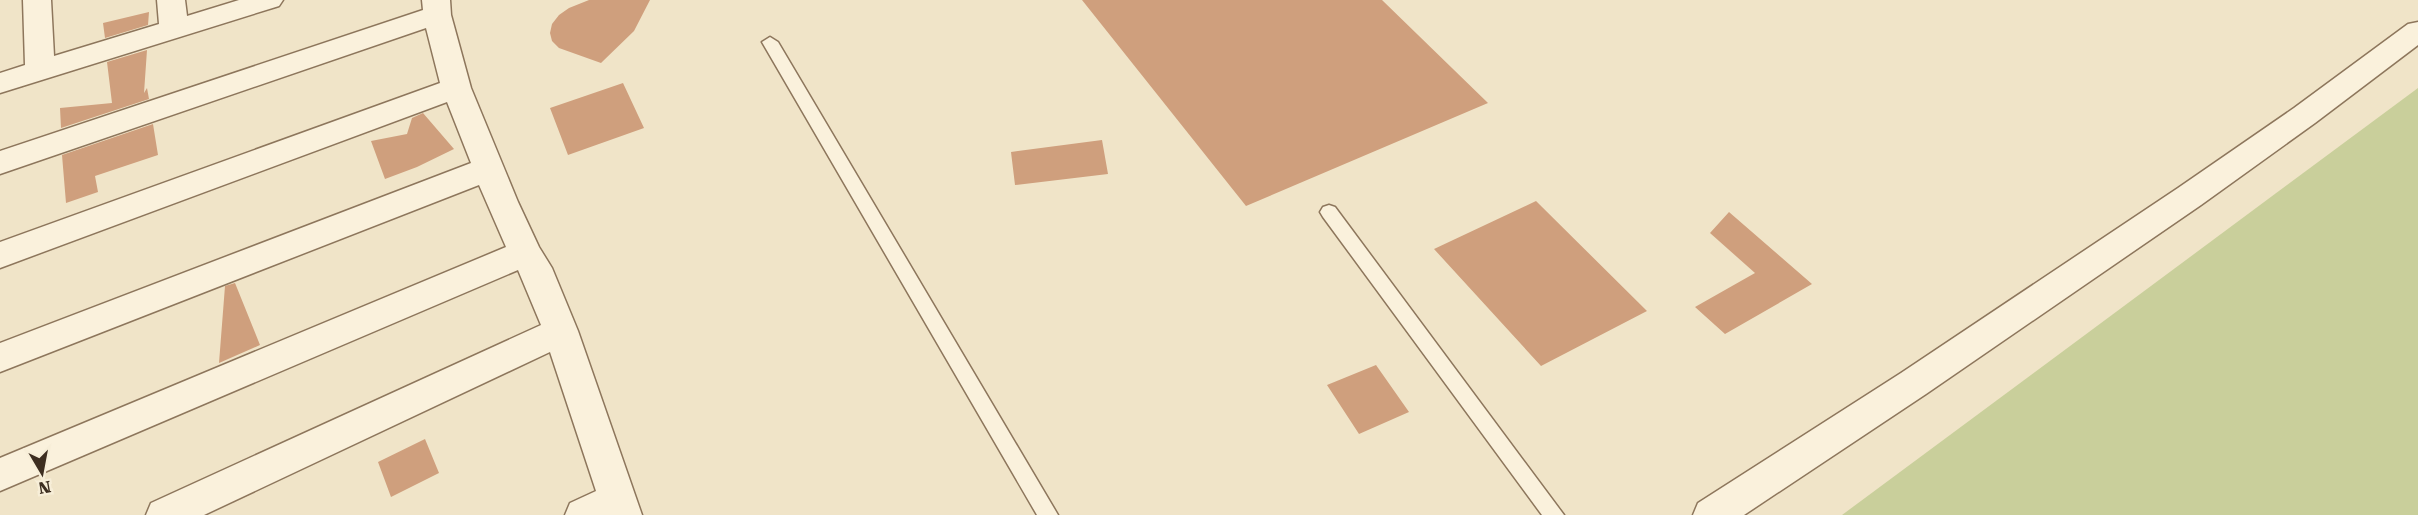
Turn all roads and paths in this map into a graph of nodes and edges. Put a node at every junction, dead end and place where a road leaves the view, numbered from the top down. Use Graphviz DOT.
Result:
graph roads {
  1 [pos="37,0"];
  2 [pos="171,0"];
  3 [pos="269,0"];
  4 [pos="437,8"];
  5 [pos="174,31"];
  6 [pos="2418,31"];
  7 [pos="770,42"];
  8 [pos="40,70"];
  9 [pos="0,83"];
  10 [pos="456,88"];
  11 [pos="0,164"];
  12 [pos="488,169"];
  13 [pos="1329,212"];
  14 [pos="525,253"];
  15 [pos="0,255"];
  16 [pos="561,331"];
  17 [pos="0,358"];
  18 [pos="0,475"];
  19 [pos="621,507"];
  20 [pos="165,515"];
  21 [pos="584,515"];
  22 [pos="1048,515"];
  23 [pos="1554,515"];
  24 [pos="1712,515"];
  1 -- 8 [label="street"];
  2 -- 5 [label="street"];
  3 -- 5 [label="street"];
  4 -- 10 [label="street"];
  4 -- 11 [label="street"];
  5 -- 8 [label="street"];
  6 -- 24 [label="street"];
  7 -- 22 [label="lane"];
  8 -- 9 [label="street"];
  10 -- 12 [label="street"];
  10 -- 15 [label="street"];
  12 -- 14 [label="street"];
  12 -- 17 [label="street"];
  13 -- 23 [label="lane"];
  14 -- 16 [label="street"];
  14 -- 18 [label="street"];
  16 -- 19 [label="street"];
  16 -- 20 [label="street"];
  19 -- 21 [label="street"];
}
